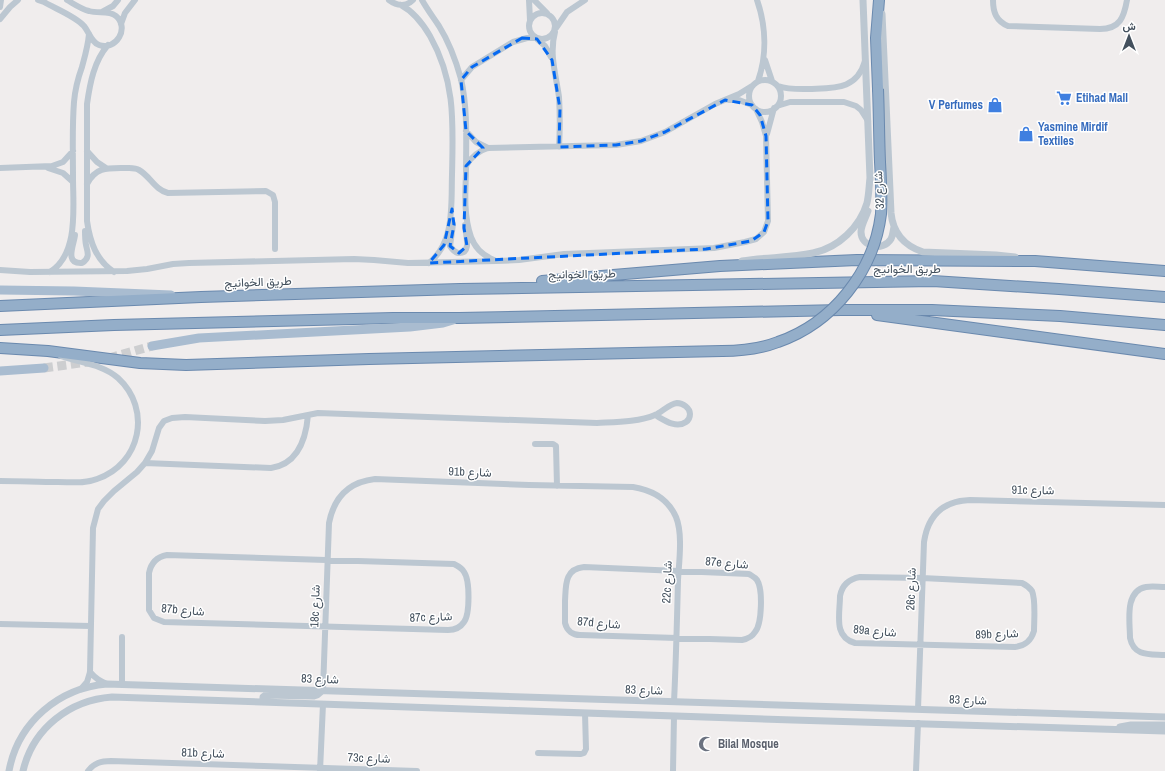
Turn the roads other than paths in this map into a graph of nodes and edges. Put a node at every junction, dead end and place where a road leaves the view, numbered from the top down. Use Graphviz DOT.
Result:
graph roads {
  1 [pos="1,0"];
  2 [pos="18,0"];
  3 [pos="38,0"];
  4 [pos="67,0"];
  5 [pos="118,0"];
  6 [pos="135,0"];
  7 [pos="389,0"];
  8 [pos="413,0"];
  9 [pos="422,0"];
  10 [pos="529,0"];
  11 [pos="534,0"];
  12 [pos="585,0"];
  13 [pos="757,0"];
  14 [pos="863,0"];
  15 [pos="880,0"];
  16 [pos="993,0"];
  17 [pos="1127,0"];
  18 [pos="401,5"];
  19 [pos="0,7"];
  20 [pos="102,12"];
  21 [pos="548,14"];
  22 [pos="0,19"];
  23 [pos="530,20"];
  24 [pos="121,24"];
  25 [pos="555,30"];
  26 [pos="89,34"];
  27 [pos="537,39"];
  28 [pos="108,45"];
  29 [pos="765,54"];
  30 [pos="552,60"];
  31 [pos="866,60"];
  32 [pos="461,80"];
  33 [pos="758,81"];
  34 [pos="772,81"];
  35 [pos="752,86"];
  36 [pos="778,86"];
  37 [pos="725,100"];
  38 [pos="754,107"];
  39 [pos="776,107"];
  40 [pos="868,122"];
  41 [pos="466,131"];
  42 [pos="766,136"];
  43 [pos="559,147"];
  44 [pos="488,148"];
  45 [pos="73,150"];
  46 [pos="87,151"];
  47 [pos="466,166"];
  48 [pos="47,167"];
  49 [pos="0,168"];
  50 [pos="106,168"];
  51 [pos="73,182"];
  52 [pos="87,184"];
  53 [pos="869,191"];
  54 [pos="452,209"];
  55 [pos="465,209"];
  56 [pos="73,221"];
  57 [pos="86,221"];
  58 [pos="894,225"];
  59 [pos="275,250"];
  60 [pos="496,261"];
  61 [pos="1035,261"];
  62 [pos="429,263"];
  63 [pos="720,266"];
  64 [pos="0,270"];
  65 [pos="1165,271"];
  66 [pos="50,272"];
  67 [pos="114,272"];
  68 [pos="460,289"];
  69 [pos="0,290"];
  70 [pos="201,297"];
  71 [pos="1165,297"];
  72 [pos="0,306"];
  73 [pos="841,310"];
  74 [pos="459,318"];
  75 [pos="1165,325"];
  76 [pos="0,330"];
  77 [pos="152,346"];
  78 [pos="0,348"];
  79 [pos="48,351"];
  80 [pos="1165,354"];
  81 [pos="44,368"];
  82 [pos="0,371"];
  83 [pos="308,415"];
  84 [pos="655,415"];
  85 [pos="535,444"];
  86 [pos="145,463"];
  87 [pos="0,481"];
  88 [pos="557,486"];
  89 [pos="633,487"];
  90 [pos="1165,505"];
  91 [pos="329,523"];
  92 [pos="924,542"];
  93 [pos="328,561"];
  94 [pos="679,571"];
  95 [pos="922,578"];
  96 [pos="1165,587"];
  97 [pos="0,624"];
  98 [pos="91,626"];
  99 [pos="325,627"];
  100 [pos="122,637"];
  101 [pos="676,638"];
  102 [pos="920,646"];
  103 [pos="1165,654"];
  104 [pos="90,672"];
  105 [pos="122,683"];
  106 [pos="107,684"];
  107 [pos="81,688"];
  108 [pos="323,690"];
  109 [pos="264,702"];
  110 [pos="674,702"];
  111 [pos="323,704"];
  112 [pos="918,709"];
  113 [pos="585,713"];
  114 [pos="674,716"];
  115 [pos="1165,717"];
  116 [pos="918,723"];
  117 [pos="1165,725"];
  118 [pos="1117,729"];
  119 [pos="1165,731"];
  120 [pos="538,753"];
  121 [pos="232,768"];
  122 [pos="320,769"];
  123 [pos="9,771"];
  124 [pos="23,771"];
  125 [pos="88,771"];
  126 [pos="417,771"];
  127 [pos="673,771"];
  128 [pos="916,771"];
  1 -- 19 [label="street"];
  2 -- 22 [label="street"];
  3 -- 26 [label="street"];
  4 -- 20 [label="street"];
  5 -- 20 [label="street"];
  6 -- 24 [label="street"];
  7 -- 18 [label="street"];
  8 -- 18 [label="street"];
  9 -- 32 [label="street"];
  10 -- 23 [label="street"];
  11 -- 21 [label="street"];
  12 -- 25 [label="street"];
  13 -- 29 [label="street"];
  14 -- 31 [label="street, شارع 32"];
  15 -- 58 [label="street, شارع 32"];
  15 -- 79 [label="highway, bridge"];
  16 -- 17 [label="street"];
  18 -- 54 [label="street"];
  20 -- 24 [label="street"];
  21 -- 23 [label="street"];
  21 -- 25 [label="street"];
  23 -- 27 [label="street"];
  24 -- 28 [label="street"];
  25 -- 27 [label="street"];
  25 -- 30 [label="street"];
  26 -- 28 [label="street"];
  26 -- 45 [label="street"];
  27 -- 30 [label="street"];
  27 -- 32 [label="street"];
  28 -- 46 [label="street"];
  29 -- 33 [label="street"];
  29 -- 34 [label="street"];
  30 -- 43 [label="street"];
  31 -- 36 [label="street"];
  31 -- 40 [label="street, شارع 32"];
  32 -- 41 [label="street"];
  33 -- 34 [label="street"];
  33 -- 35 [label="street"];
  34 -- 36 [label="street"];
  35 -- 37 [label="street"];
  35 -- 38 [label="street"];
  36 -- 39 [label="street"];
  37 -- 38 [label="street"];
  37 -- 43 [label="street"];
  38 -- 39 [label="street"];
  38 -- 42 [label="street"];
  39 -- 40 [label="street"];
  39 -- 42 [label="street"];
  40 -- 53 [label="street, شارع 32"];
  41 -- 44 [label="street"];
  41 -- 47 [label="street"];
  42 -- 60 [label="street"];
  43 -- 44 [label="street"];
  44 -- 47 [label="street"];
  45 -- 48 [label="street"];
  45 -- 51 [label="street"];
  46 -- 50 [label="street"];
  46 -- 52 [label="street"];
  47 -- 55 [label="street"];
  48 -- 49 [label="street"];
  48 -- 51 [label="street"];
  50 -- 52 [label="street"];
  50 -- 59 [label="street"];
  51 -- 56 [label="street"];
  52 -- 57 [label="street"];
  53 -- 58 [label="street"];
  53 -- 63 [label="street, شارع 32"];
  54 -- 55 [label="street"];
  54 -- 62 [label="street"];
  55 -- 60 [label="street"];
  56 -- 57 [label="street"];
  56 -- 66 [label="street"];
  57 -- 67 [label="street"];
  58 -- 61 [label="street, شارع 32"];
  60 -- 62 [label="street"];
  61 -- 63 [label="highway"];
  61 -- 65 [label="highway"];
  62 -- 67 [label="street"];
  63 -- 68 [label="highway"];
  64 -- 66 [label="street"];
  66 -- 67 [label="street"];
  68 -- 70 [label="highway, طريق الخوانيج"];
  68 -- 71 [label="highway, طريق الخوانيج"];
  69 -- 70 [label="main road"];
  70 -- 72 [label="highway, طريق الخوانيج"];
  73 -- 74 [label="highway"];
  73 -- 75 [label="highway"];
  73 -- 80 [label="highway"];
  74 -- 76 [label="highway"];
  74 -- 77 [label="main road"];
  78 -- 79 [label="highway"];
  79 -- 87 [label="street"];
  81 -- 82 [label="main road"];
  83 -- 84 [label="street"];
  83 -- 86 [label="street"];
  83 -- 86 [label="street"];
  84 -- 84 [label="street"];
  85 -- 88 [label="street"];
  86 -- 98 [label="street"];
  88 -- 89 [label="street, 91b شارع"];
  88 -- 91 [label="street, 91b شارع"];
  89 -- 94 [label="street, 22c شارع"];
  90 -- 92 [label="street, 91c شارع"];
  91 -- 93 [label="street, 18c شارع"];
  92 -- 95 [label="street, 26c شارع"];
  93 -- 99 [label="street, 18c شارع"];
  93 -- 99 [label="street, 87c شارع"];
  93 -- 99 [label="street, 87b شارع"];
  94 -- 101 [label="street, 22c شارع"];
  94 -- 101 [label="street, 87e شارع"];
  94 -- 101 [label="street, 87d شارع"];
  95 -- 102 [label="street, 26c شارع"];
  95 -- 102 [label="street, 89a شارع"];
  95 -- 102 [label="street, 89b شارع"];
  96 -- 103 [label="street"];
  97 -- 98 [label="street"];
  98 -- 104 [label="street"];
  99 -- 108 [label="street, 18c شارع"];
  100 -- 105 [label="street"];
  101 -- 110 [label="street, 22c شارع"];
  102 -- 112 [label="street, 26c شارع"];
  104 -- 106 [label="street"];
  104 -- 107 [label="street"];
  105 -- 106 [label="street, شارع 83"];
  105 -- 108 [label="street, شارع 83"];
  106 -- 107 [label="street, شارع 83"];
  107 -- 123 [label="street, شارع 83"];
  108 -- 109 [label="street"];
  108 -- 110 [label="street, شارع 83"];
  109 -- 111 [label="street, شارع 83"];
  109 -- 124 [label="street, شارع 83"];
  110 -- 112 [label="street, شارع 83"];
  111 -- 113 [label="street, شارع 83"];
  111 -- 122 [label="street"];
  112 -- 115 [label="street, شارع 83"];
  113 -- 114 [label="street, شارع 83"];
  113 -- 120 [label="street"];
  114 -- 116 [label="street, شارع 83"];
  114 -- 127 [label="street"];
  116 -- 118 [label="street, شارع 83"];
  116 -- 128 [label="street"];
  117 -- 118 [label="street"];
  118 -- 119 [label="street, شارع 83"];
  121 -- 122 [label="street, 81b شارع"];
  121 -- 125 [label="street, 81b شارع"];
  122 -- 126 [label="street, 73c شارع"];
}
